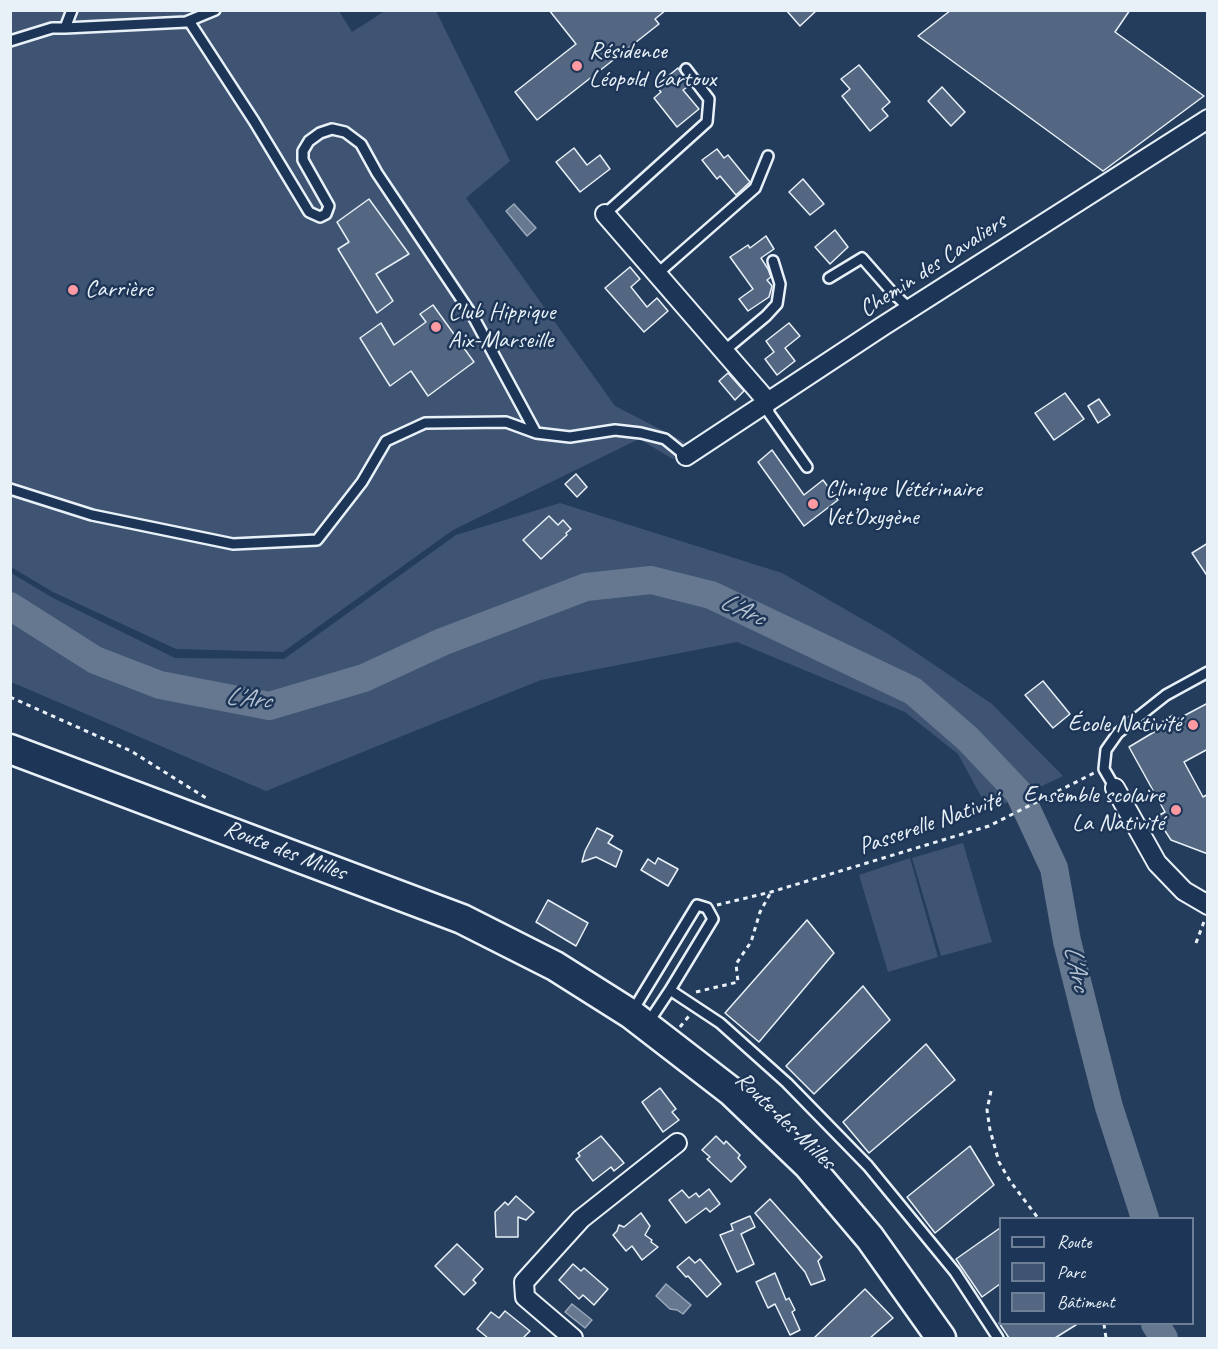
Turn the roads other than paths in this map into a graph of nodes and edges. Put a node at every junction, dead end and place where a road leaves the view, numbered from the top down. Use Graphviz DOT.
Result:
graph roads {
  1 [pos="72,10"];
  2 [pos="215,10"];
  3 [pos="189,21"];
  4 [pos="65,28"];
  5 [pos="10,41"];
  6 [pos="686,69"];
  7 [pos="1208,119"];
  8 [pos="768,156"];
  9 [pos="605,214"];
  10 [pos="772,261"];
  11 [pos="657,274"];
  12 [pos="829,278"];
  13 [pos="910,309"];
  14 [pos="724,351"];
  15 [pos="768,402"];
  16 [pos="536,433"];
  17 [pos="686,456"];
  18 [pos="807,467"];
  19 [pos="10,489"];
  20 [pos="1208,672"];
  21 [pos="10,749"];
  22 [pos="1115,788"];
  23 [pos="1208,905"];
  24 [pos="648,1009"];
  25 [pos="684,1016"];
  26 [pos="677,1143"];
  27 [pos="573,1338"];
  28 [pos="941,1338"];
  29 [pos="961,1338"];
  30 [pos="998,1338"];
  1 -- 4 [label="lane"];
  2 -- 3 [label="lane"];
  3 -- 4 [label="lane"];
  3 -- 16 [label="lane"];
  4 -- 5 [label="lane"];
  6 -- 9 [label="lane"];
  7 -- 13 [label="street, Chemin des Cavaliers"];
  8 -- 11 [label="lane"];
  9 -- 11 [label="street"];
  10 -- 14 [label="lane"];
  11 -- 14 [label="street"];
  12 -- 13 [label="lane"];
  13 -- 15 [label="street, Chemin des Cavaliers"];
  14 -- 15 [label="street"];
  15 -- 17 [label="street, Chemin des Cavaliers"];
  15 -- 18 [label="lane"];
  16 -- 17 [label="lane"];
  16 -- 19 [label="lane"];
  20 -- 22 [label="lane"];
  21 -- 24 [label="main road, Route des Milles"];
  22 -- 23 [label="street"];
  24 -- 24 [label="lane"];
  24 -- 25 [label="main road, Route des Milles"];
  24 -- 28 [label="main road, Route des Milles"];
  25 -- 29 [label="main road, Route des Milles"];
  25 -- 30 [label="lane"];
  26 -- 27 [label="street"];
}
